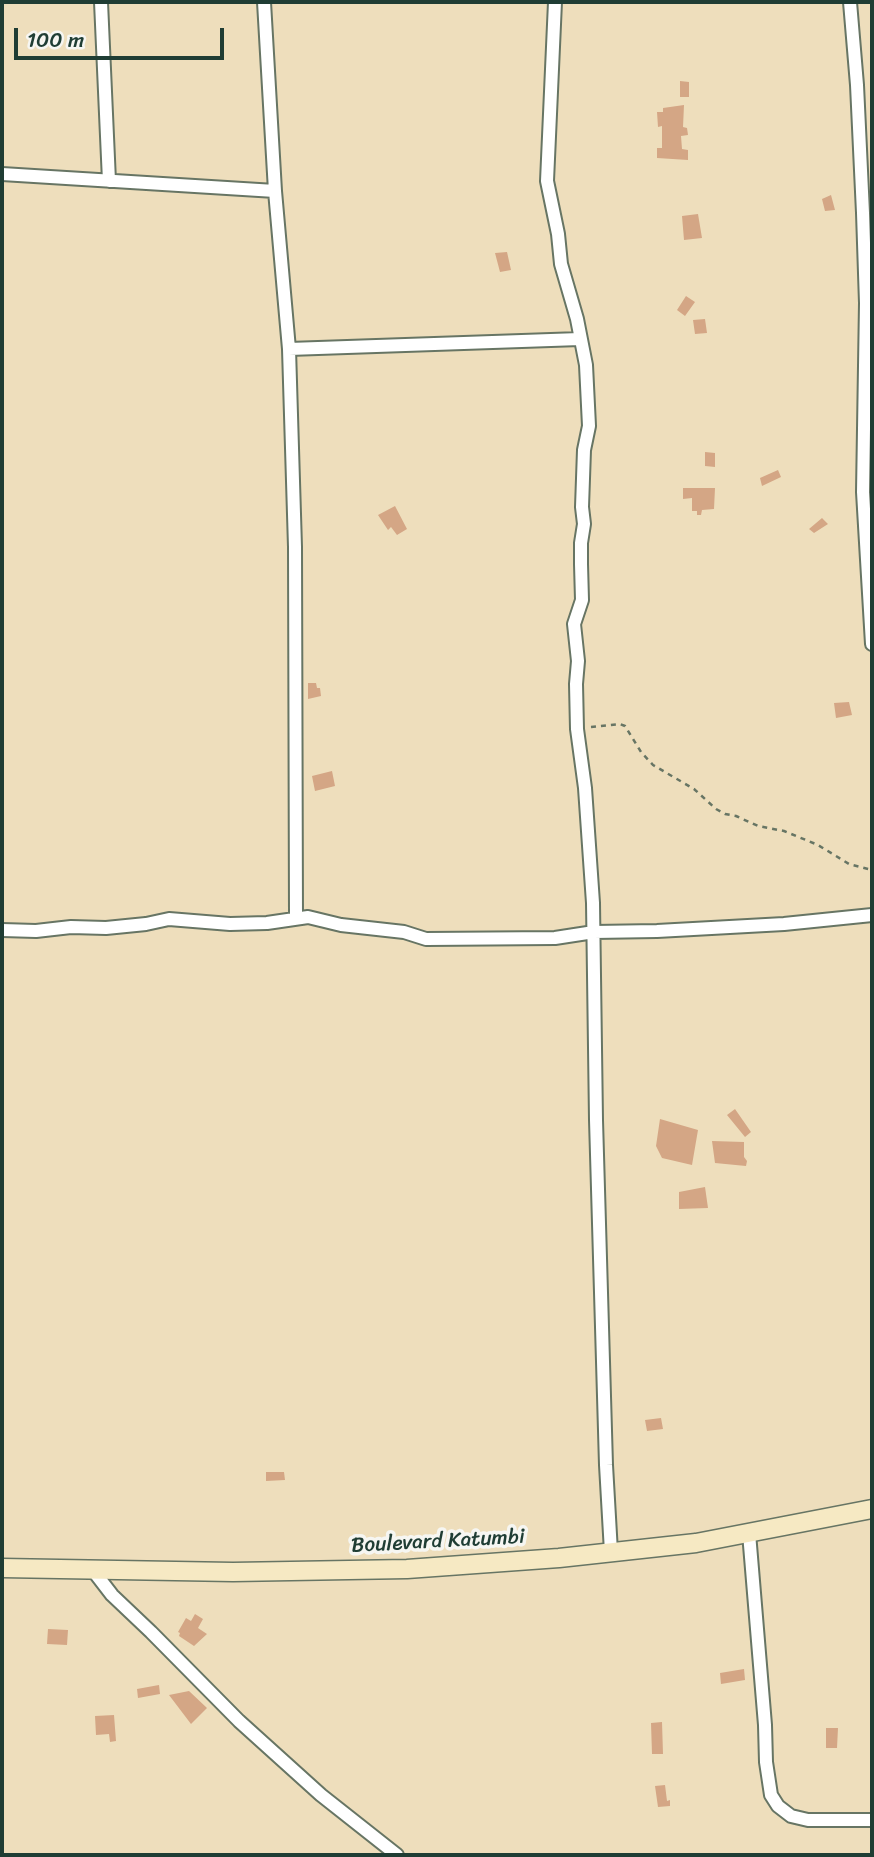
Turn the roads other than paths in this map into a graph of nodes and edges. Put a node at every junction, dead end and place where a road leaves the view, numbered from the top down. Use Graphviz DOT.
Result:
graph roads {
  1 [pos="101,2"];
  2 [pos="264,2"];
  3 [pos="555,2"];
  4 [pos="850,2"];
  5 [pos="2,174"];
  6 [pos="108,181"];
  7 [pos="275,191"];
  8 [pos="580,339"];
  9 [pos="289,349"];
  10 [pos="872,644"];
  11 [pos="872,915"];
  12 [pos="296,918"];
  13 [pos="2,930"];
  14 [pos="594,932"];
  15 [pos="872,1509"];
  16 [pos="749,1533"];
  17 [pos="611,1552"];
  18 [pos="2,1569"];
  19 [pos="92,1569"];
  20 [pos="872,1820"];
  21 [pos="397,1855"];
  1 -- 6 [label="street"];
  2 -- 7 [label="street"];
  3 -- 8 [label="street"];
  4 -- 10 [label="street"];
  5 -- 6 [label="street"];
  6 -- 7 [label="street"];
  7 -- 9 [label="street"];
  8 -- 9 [label="street"];
  8 -- 14 [label="street"];
  9 -- 12 [label="street"];
  11 -- 14 [label="street"];
  12 -- 13 [label="street"];
  12 -- 14 [label="street"];
  14 -- 17 [label="street"];
  15 -- 16 [label="street, Boulevard Katumbi"];
  16 -- 17 [label="street, Boulevard Katumbi"];
  16 -- 20 [label="street"];
  17 -- 19 [label="street, Boulevard Katumbi"];
  18 -- 19 [label="street, Boulevard Katumbi"];
  19 -- 21 [label="street"];
}
